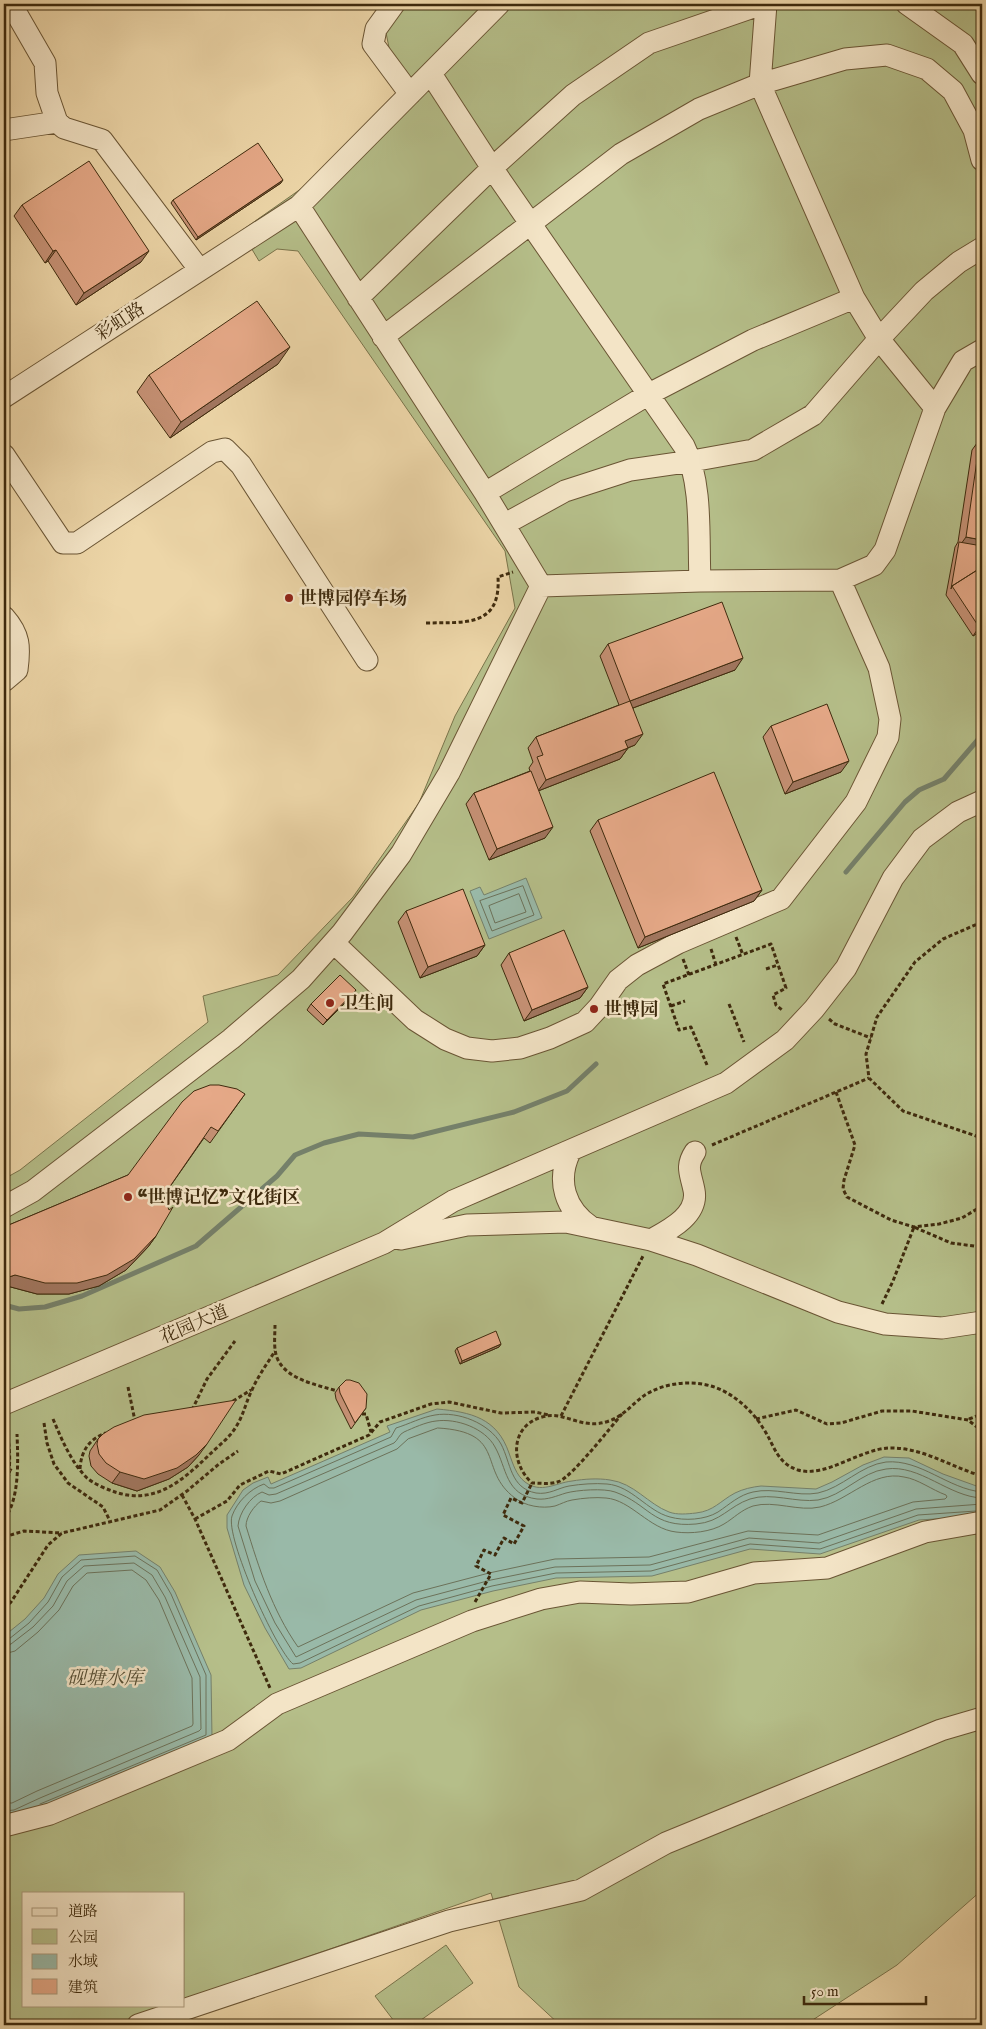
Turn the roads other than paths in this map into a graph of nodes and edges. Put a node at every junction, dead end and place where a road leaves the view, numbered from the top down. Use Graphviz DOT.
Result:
graph roads {
  1 [pos="11,4"];
  2 [pos="394,4"];
  3 [pos="499,4"];
  4 [pos="762,4"];
  5 [pos="766,4"];
  6 [pos="907,4"];
  7 [pos="431,74"];
  8 [pos="982,74"];
  9 [pos="760,84"];
  10 [pos="410,94"];
  11 [pos="57,122"];
  12 [pos="978,128"];
  13 [pos="4,130"];
  14 [pos="982,160"];
  15 [pos="492,168"];
  16 [pos="299,206"];
  17 [pos="532,223"];
  18 [pos="982,248"];
  19 [pos="199,269"];
  20 [pos="358,298"];
  21 [pos="854,298"];
  22 [pos="383,337"];
  23 [pos="879,339"];
  24 [pos="982,350"];
  25 [pos="649,394"];
  26 [pos="4,398"];
  27 [pos="935,408"];
  28 [pos="4,455"];
  29 [pos="692,461"];
  30 [pos="485,493"];
  31 [pos="505,524"];
  32 [pos="840,580"];
  33 [pos="700,581"];
  34 [pos="541,586"];
  35 [pos="4,617"];
  36 [pos="367,660"];
  37 [pos="4,681"];
  38 [pos="982,801"];
  39 [pos="334,943"];
  40 [pos="570,1152"];
  41 [pos="695,1152"];
  42 [pos="4,1207"];
  43 [pos="591,1227"];
  44 [pos="651,1240"];
  45 [pos="384,1243"];
  46 [pos="982,1322"];
  47 [pos="4,1404"];
  48 [pos="982,1522"];
  49 [pos="982,1718"];
  50 [pos="4,1826"];
  51 [pos="138,2025"];
  1 -- 11 [label="street"];
  2 -- 10 [label="street"];
  3 -- 7 [label="street, 彩虹路"];
  4 -- 15 [label="street"];
  5 -- 9 [label="street"];
  6 -- 8 [label="street"];
  7 -- 10 [label="street, 彩虹路"];
  7 -- 15 [label="street"];
  9 -- 12 [label="street"];
  9 -- 17 [label="street"];
  9 -- 21 [label="street"];
  10 -- 16 [label="street, 彩虹路"];
  11 -- 13 [label="street"];
  11 -- 19 [label="street"];
  12 -- 14 [label="street"];
  15 -- 17 [label="street"];
  15 -- 20 [label="street"];
  16 -- 19 [label="street, 彩虹路"];
  16 -- 20 [label="street"];
  17 -- 22 [label="street"];
  17 -- 25 [label="street"];
  18 -- 23 [label="street"];
  19 -- 26 [label="street, 彩虹路"];
  20 -- 22 [label="street"];
  21 -- 23 [label="street"];
  21 -- 25 [label="street"];
  22 -- 30 [label="street"];
  23 -- 27 [label="street"];
  23 -- 29 [label="street"];
  24 -- 27 [label="street"];
  25 -- 29 [label="street"];
  25 -- 30 [label="street"];
  27 -- 32 [label="street"];
  28 -- 36 [label="street"];
  29 -- 31 [label="street"];
  29 -- 33 [label="street"];
  30 -- 31 [label="street"];
  31 -- 34 [label="street"];
  32 -- 33 [label="street"];
  32 -- 39 [label="street"];
  33 -- 34 [label="street"];
  34 -- 39 [label="street"];
  35 -- 37 [label="street"];
  38 -- 40 [label="street"];
  39 -- 42 [label="street"];
  40 -- 43 [label="street"];
  40 -- 45 [label="street"];
  41 -- 44 [label="street"];
  43 -- 44 [label="street"];
  43 -- 45 [label="street"];
  44 -- 46 [label="street"];
  45 -- 47 [label="street, 花园大道"];
  48 -- 50 [label="street"];
  49 -- 51 [label="street"];
}
